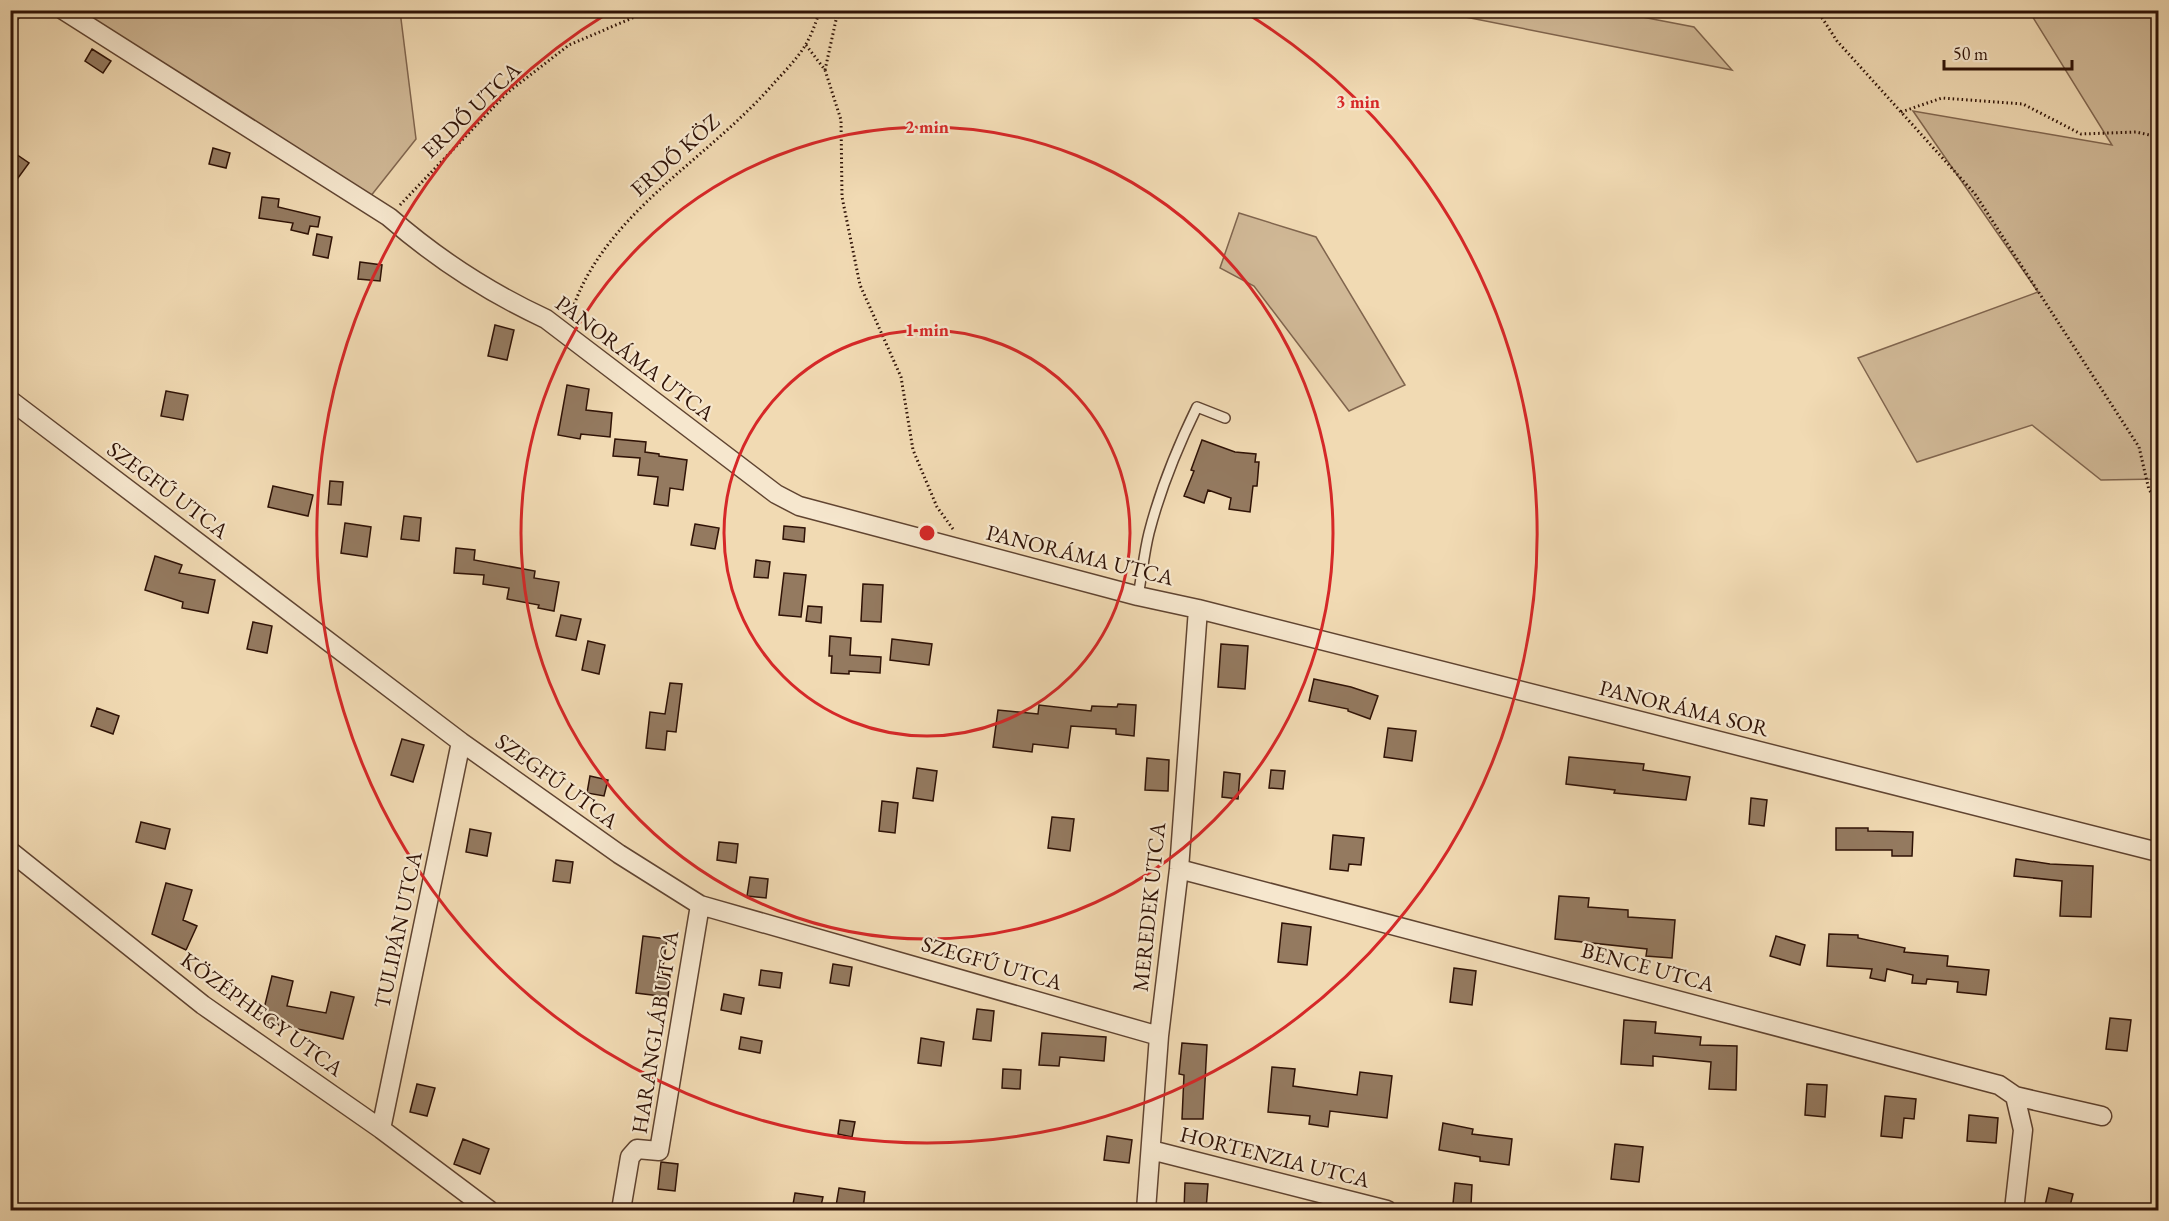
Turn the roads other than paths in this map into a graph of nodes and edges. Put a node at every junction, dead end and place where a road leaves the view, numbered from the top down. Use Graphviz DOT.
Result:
graph roads {
  1 [pos="63,10"];
  2 [pos="10,400"];
  3 [pos="1225,418"];
  4 [pos="1138,596"];
  5 [pos="1198,609"];
  6 [pos="461,742"];
  7 [pos="10,851"];
  8 [pos="2158,852"];
  9 [pos="1179,869"];
  10 [pos="700,904"];
  11 [pos="1159,1036"];
  12 [pos="2015,1096"];
  13 [pos="2102,1116"];
  14 [pos="381,1129"];
  15 [pos="1151,1150"];
  16 [pos="489,1210"];
  17 [pos="621,1210"];
  18 [pos="1146,1210"];
  19 [pos="1387,1210"];
  20 [pos="2014,1210"];
  1 -- 4 [label="street, PANORÁMA UTCA"];
  2 -- 6 [label="street, SZEGFŰ UTCA"];
  3 -- 4 [label="lane"];
  4 -- 5 [label="street, PANORÁMA UTCA"];
  5 -- 8 [label="street, PANORÁMA SOR"];
  5 -- 9 [label="street, MEREDEK UTCA"];
  6 -- 10 [label="street, SZEGFŰ UTCA"];
  6 -- 14 [label="street, TULIPÁN UTCA"];
  7 -- 14 [label="street, KÖZÉPHEGY UTCA"];
  9 -- 11 [label="street, MEREDEK UTCA"];
  9 -- 12 [label="street, BENCE UTCA"];
  10 -- 11 [label="street, SZEGFŰ UTCA"];
  10 -- 17 [label="street, HARANGLÁB UTCA"];
  11 -- 15 [label="street, MEREDEK UTCA"];
  12 -- 13 [label="street, BENCE UTCA"];
  12 -- 20 [label="street"];
  14 -- 16 [label="street, KÖZÉPHEGY UTCA"];
  15 -- 18 [label="street, MEREDEK UTCA"];
  15 -- 19 [label="street, HORTENZIA UTCA"];
}
